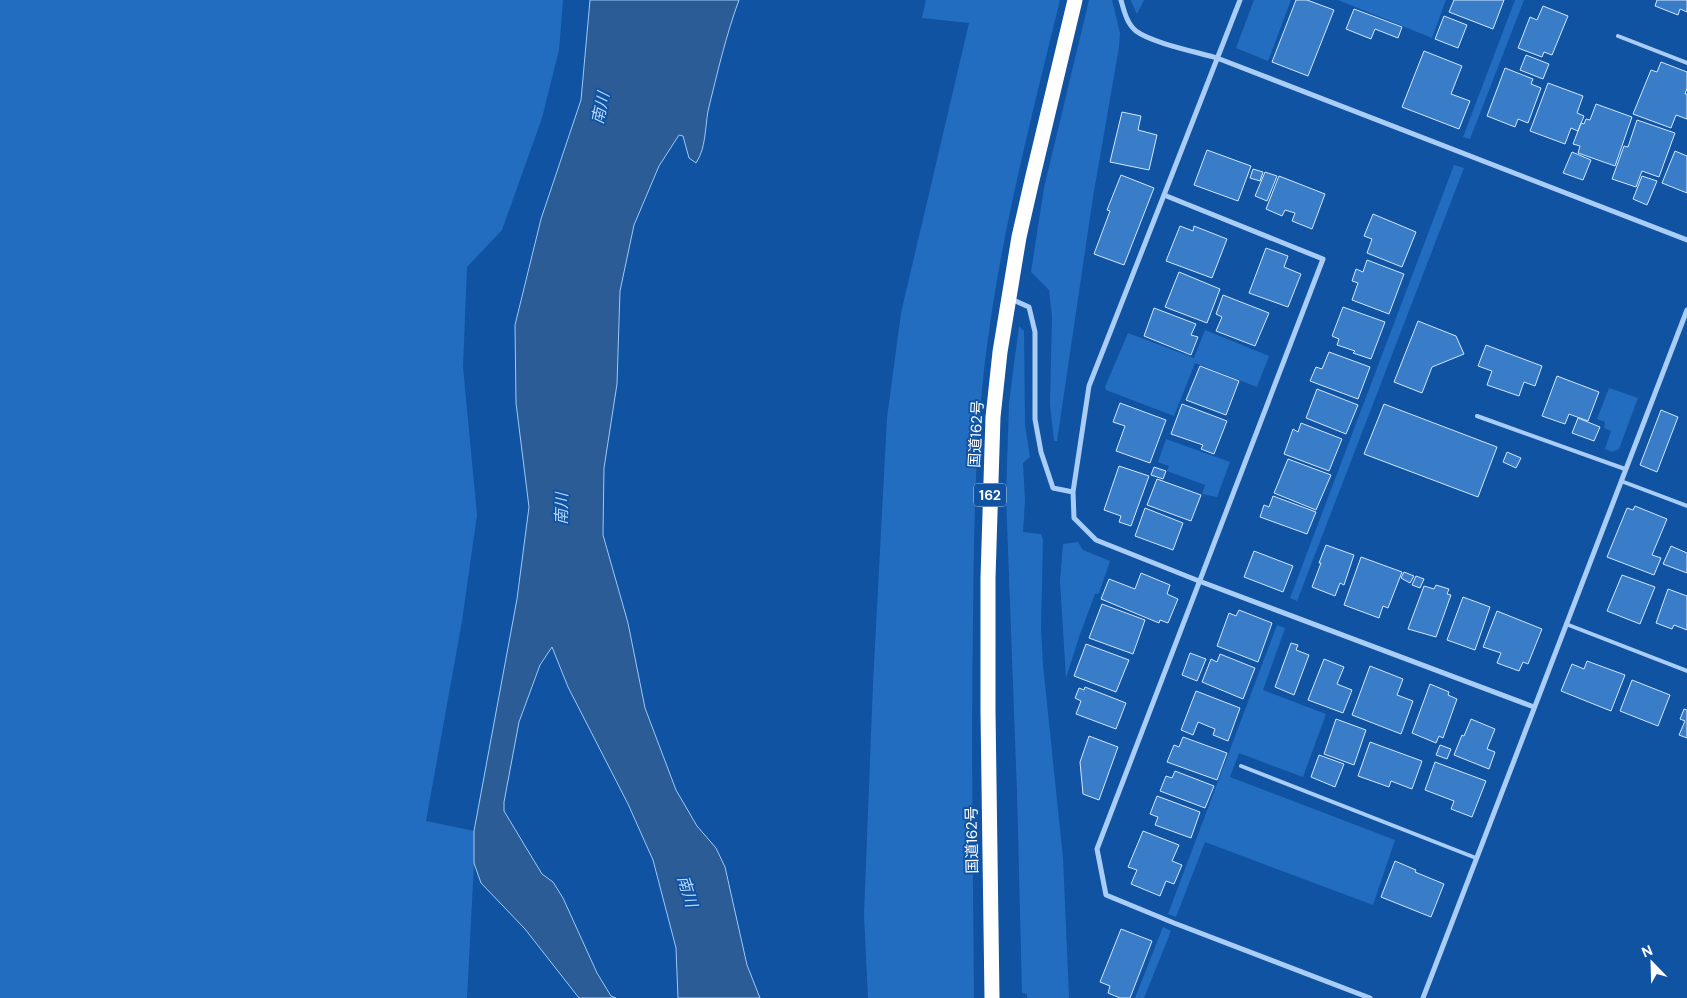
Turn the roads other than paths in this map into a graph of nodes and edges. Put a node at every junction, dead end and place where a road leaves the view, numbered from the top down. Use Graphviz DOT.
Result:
graph roads {
  1 [pos="1075,0"];
  2 [pos="1121,0"];
  3 [pos="1240,0"];
  4 [pos="1618,36"];
  5 [pos="1217,58"];
  6 [pos="1687,63"];
  7 [pos="1164,195"];
  8 [pos="1687,240"];
  9 [pos="1008,298"];
  10 [pos="1687,310"];
  11 [pos="1477,416"];
  12 [pos="1625,469"];
  13 [pos="1621,481"];
  14 [pos="1073,492"];
  15 [pos="1687,506"];
  16 [pos="1199,581"];
  17 [pos="1566,624"];
  18 [pos="1687,671"];
  19 [pos="1534,707"];
  20 [pos="1241,766"];
  21 [pos="1476,858"];
  22 [pos="992,998"];
  23 [pos="1370,998"];
  24 [pos="1423,998"];
  1 -- 9 [label="highway, 国道162号 / 162"];
  2 -- 5 [label="street"];
  3 -- 5 [label="street"];
  4 -- 6 [label="lane"];
  5 -- 7 [label="street"];
  5 -- 8 [label="street"];
  7 -- 14 [label="street"];
  7 -- 16 [label="street"];
  9 -- 14 [label="street"];
  9 -- 22 [label="highway, 国道162号 / 162"];
  10 -- 12 [label="street"];
  11 -- 12 [label="lane"];
  12 -- 13 [label="street"];
  13 -- 15 [label="lane"];
  13 -- 17 [label="street"];
  14 -- 16 [label="street"];
  16 -- 19 [label="street"];
  16 -- 23 [label="street"];
  17 -- 18 [label="lane"];
  17 -- 19 [label="street"];
  19 -- 21 [label="street"];
  20 -- 21 [label="lane"];
  21 -- 24 [label="street"];
}
